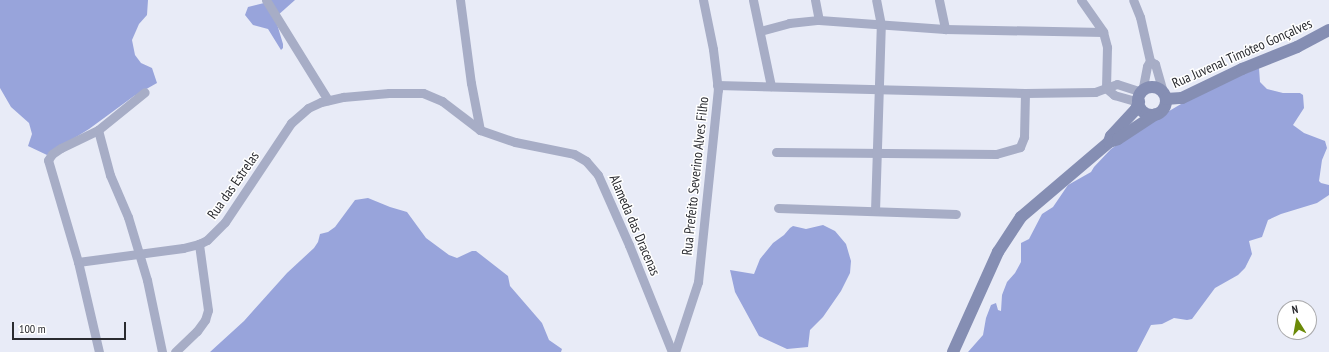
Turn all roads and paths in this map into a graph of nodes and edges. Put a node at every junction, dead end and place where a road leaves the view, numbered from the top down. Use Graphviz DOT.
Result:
graph roads {
  1 [pos="266,0"];
  2 [pos="460,0"];
  3 [pos="703,0"];
  4 [pos="753,0"];
  5 [pos="815,0"];
  6 [pos="876,0"];
  7 [pos="939,0"];
  8 [pos="1081,0"];
  9 [pos="1133,0"];
  10 [pos="818,20"];
  11 [pos="881,25"];
  12 [pos="945,29"];
  13 [pos="1329,30"];
  14 [pos="760,31"];
  15 [pos="1103,32"];
  16 [pos="1150,61"];
  17 [pos="717,85"];
  18 [pos="771,86"];
  19 [pos="1106,88"];
  20 [pos="879,89"];
  21 [pos="145,92"];
  22 [pos="1025,93"];
  23 [pos="1165,96"];
  24 [pos="1140,97"];
  25 [pos="328,100"];
  26 [pos="1156,114"];
  27 [pos="298,115"];
  28 [pos="98,130"];
  29 [pos="480,130"];
  30 [pos="1108,142"];
  31 [pos="776,152"];
  32 [pos="877,153"];
  33 [pos="778,208"];
  34 [pos="875,211"];
  35 [pos="956,214"];
  36 [pos="199,244"];
  37 [pos="139,253"];
  38 [pos="78,262"];
  39 [pos="99,352"];
  40 [pos="162,352"];
  41 [pos="175,352"];
  42 [pos="672,352"];
  43 [pos="676,352"];
  44 [pos="953,352"];
  1 -- 25 [label="street"];
  2 -- 29 [label="street"];
  3 -- 17 [label="street, Rua Prefeito Severino Alves Filho"];
  4 -- 14 [label="street"];
  5 -- 10 [label="street"];
  6 -- 11 [label="street"];
  7 -- 12 [label="street"];
  8 -- 15 [label="street"];
  9 -- 16 [label="street"];
  10 -- 11 [label="street"];
  10 -- 14 [label="street"];
  11 -- 12 [label="street"];
  11 -- 20 [label="street"];
  12 -- 15 [label="street"];
  13 -- 23 [label="street, Rua Juvenal Timóteo Gonçalves"];
  14 -- 18 [label="street"];
  15 -- 19 [label="street"];
  16 -- 23 [label="street"];
  16 -- 24 [label="street"];
  17 -- 18 [label="street"];
  17 -- 43 [label="street, Rua Prefeito Severino Alves Filho"];
  18 -- 20 [label="street"];
  19 -- 22 [label="street"];
  19 -- 24 [label="street"];
  20 -- 22 [label="street"];
  20 -- 32 [label="street"];
  21 -- 28 [label="street"];
  22 -- 32 [label="street"];
  23 -- 24 [label="street"];
  23 -- 26 [label="street"];
  24 -- 26 [label="street"];
  24 -- 30 [label="street"];
  25 -- 27 [label="street, Alameda das Dracenas"];
  25 -- 29 [label="street, Alameda das Dracenas"];
  26 -- 30 [label="street"];
  27 -- 36 [label="street, Rua das Estrelas"];
  28 -- 37 [label="street"];
  28 -- 38 [label="street"];
  29 -- 42 [label="street, Alameda das Dracenas"];
  30 -- 44 [label="street"];
  31 -- 32 [label="street"];
  32 -- 34 [label="street"];
  33 -- 34 [label="street"];
  34 -- 35 [label="street"];
  36 -- 37 [label="street, Rua das Estrelas"];
  36 -- 41 [label="street"];
  37 -- 38 [label="street, Rua das Estrelas"];
  37 -- 40 [label="street"];
  38 -- 39 [label="street"];
}
